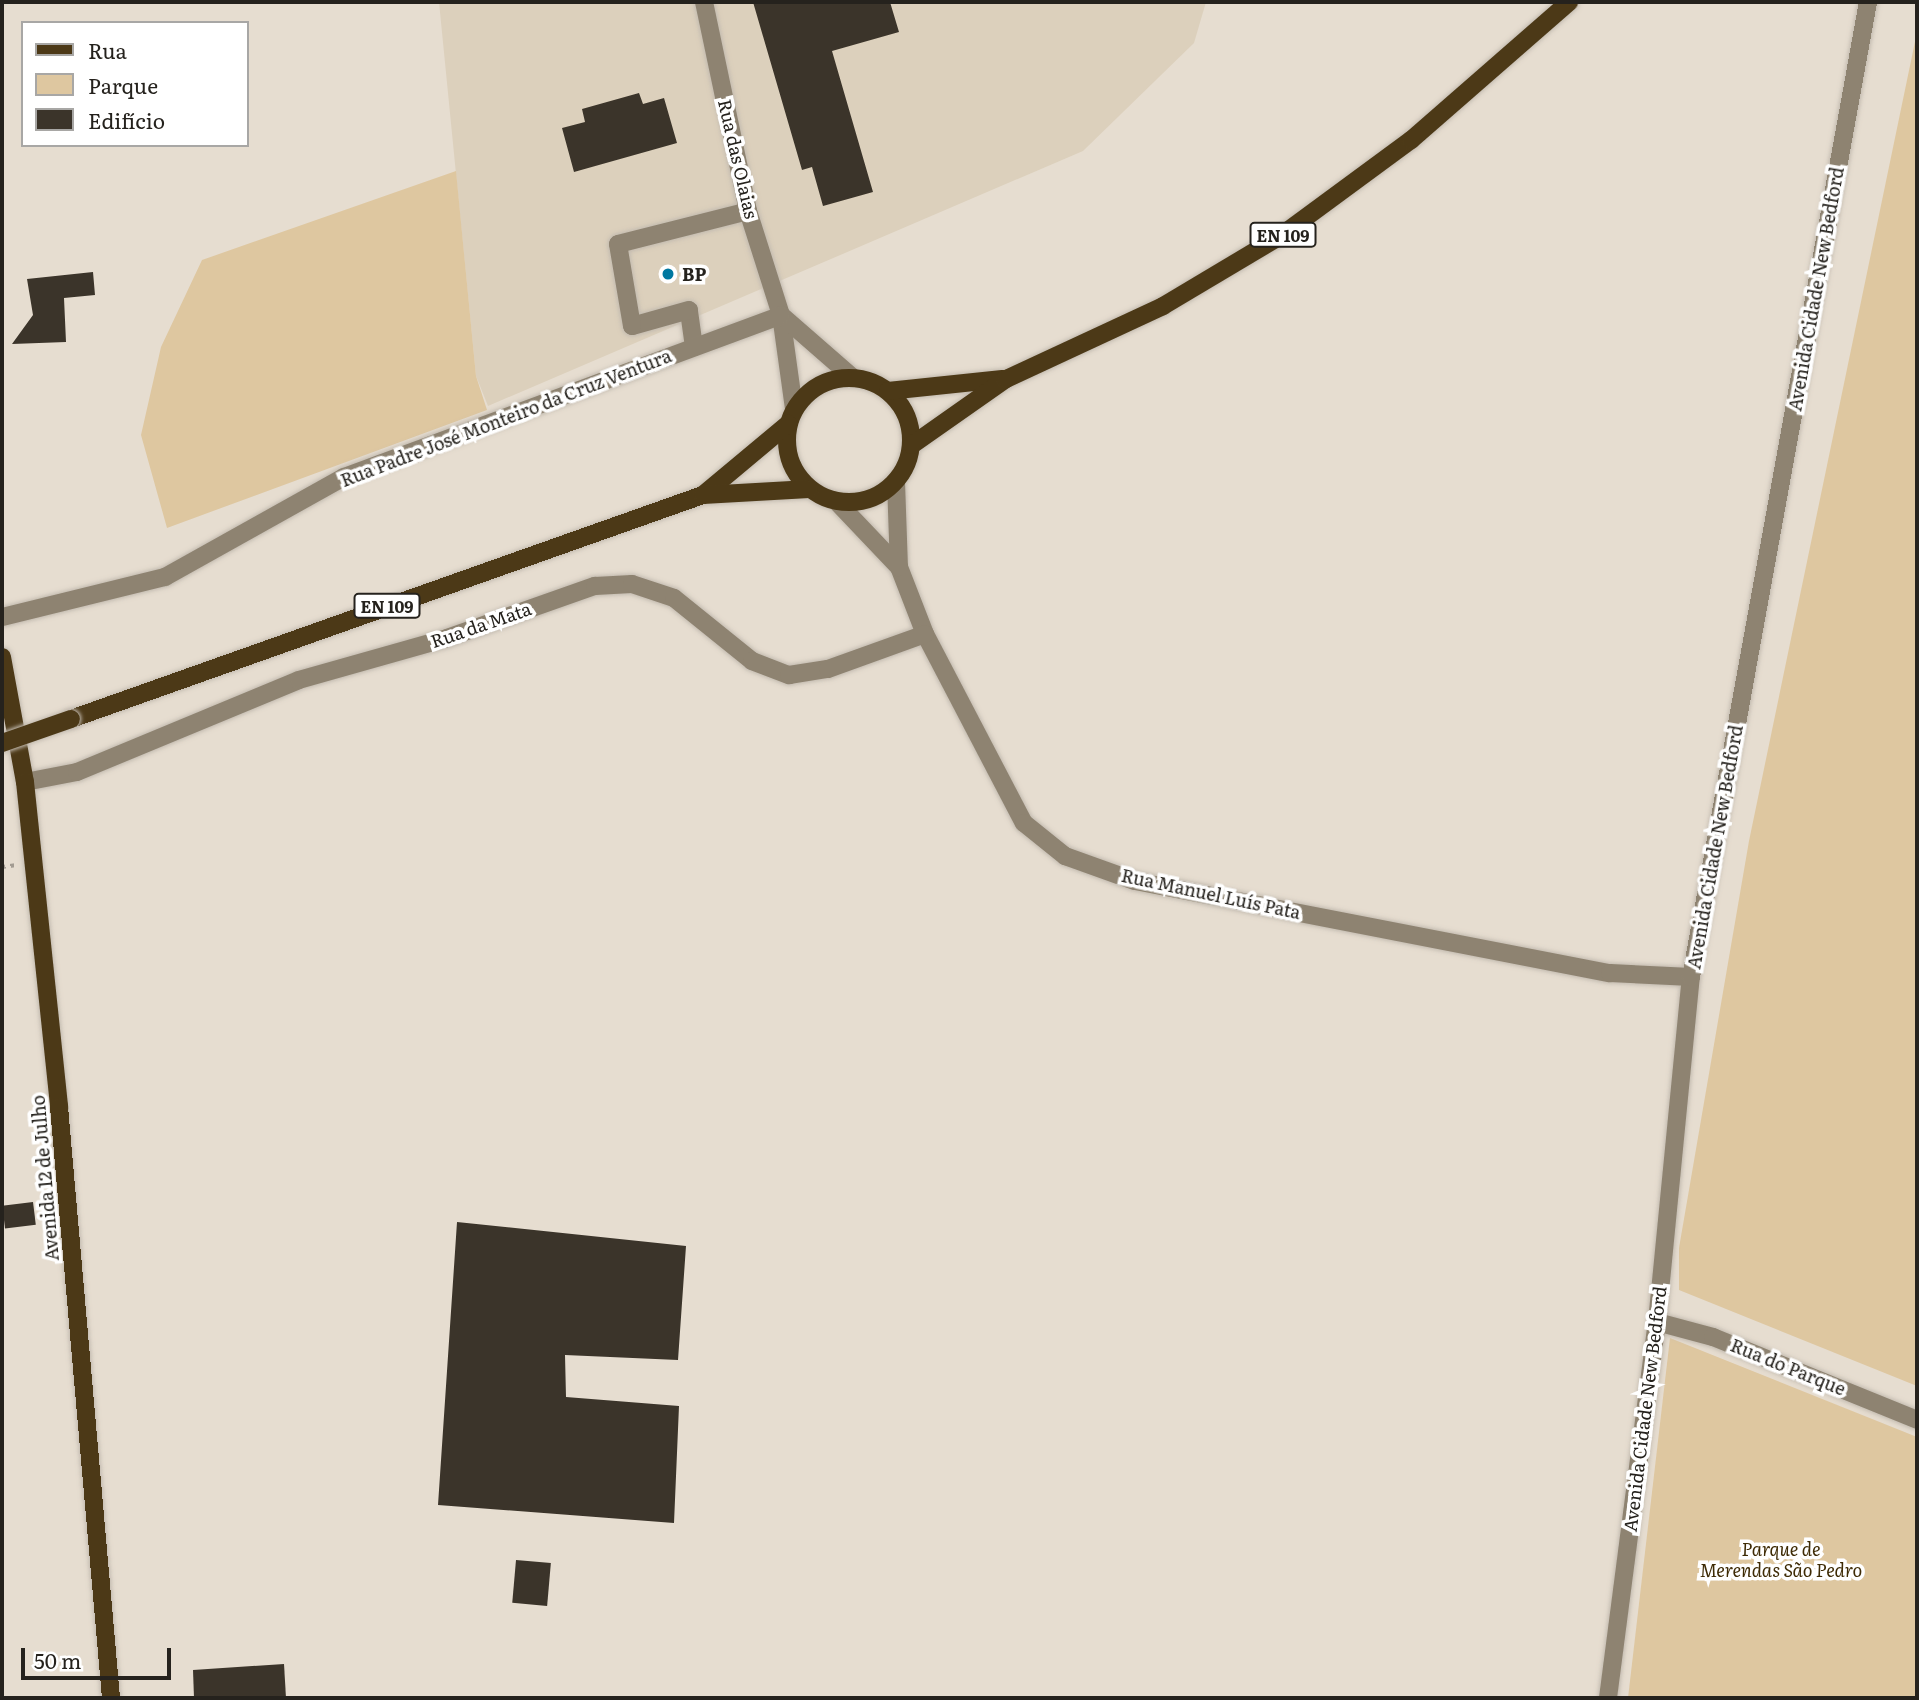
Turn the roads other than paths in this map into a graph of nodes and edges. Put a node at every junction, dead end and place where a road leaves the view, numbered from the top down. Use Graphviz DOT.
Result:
graph roads {
  1 [pos="704,2"];
  2 [pos="1557,2"];
  3 [pos="1569,2"];
  4 [pos="1868,2"];
  5 [pos="1525,38"];
  6 [pos="748,211"];
  7 [pos="781,315"];
  8 [pos="694,347"];
  9 [pos="852,377"];
  10 [pos="1006,379"];
  11 [pos="888,391"];
  12 [pos="791,416"];
  13 [pos="912,445"];
  14 [pos="896,482"];
  15 [pos="809,489"];
  16 [pos="703,495"];
  17 [pos="837,502"];
  18 [pos="899,567"];
  19 [pos="2,617"];
  20 [pos="925,634"];
  21 [pos="2,657"];
  22 [pos="2,743"];
  23 [pos="25,782"];
  24 [pos="1691,977"];
  25 [pos="1657,1322"];
  26 [pos="1917,1419"];
  27 [pos="111,1698"];
  28 [pos="1608,1698"];
  1 -- 6 [label="street, Rua das Olaias"];
  2 -- 5 [label="main road, EN 109"];
  3 -- 5 [label="main road, EN 109"];
  4 -- 24 [label="street, Avenida Cidade New Bedford"];
  5 -- 10 [label="main road, EN 109"];
  6 -- 7 [label="street, Rua das Olaias"];
  6 -- 8 [label="street"];
  7 -- 8 [label="street, Rua Padre José Monteiro da Cruz Ventura"];
  7 -- 9 [label="street"];
  7 -- 12 [label="street, Rua das Olaias"];
  8 -- 19 [label="street, Rua Padre José Monteiro da Cruz Ventura"];
  9 -- 11 [label="main road"];
  9 -- 12 [label="main road"];
  10 -- 11 [label="main road"];
  10 -- 13 [label="main road"];
  11 -- 13 [label="main road"];
  12 -- 15 [label="main road"];
  12 -- 16 [label="main road"];
  13 -- 14 [label="main road"];
  14 -- 17 [label="main road"];
  14 -- 18 [label="street"];
  15 -- 16 [label="main road"];
  15 -- 17 [label="main road"];
  16 -- 22 [label="main road, EN 109, bridge"];
  17 -- 18 [label="street"];
  18 -- 20 [label="street, Rua Manuel Luís Pata"];
  20 -- 23 [label="street, Rua da Mata"];
  20 -- 24 [label="street, Rua Manuel Luís Pata"];
  21 -- 23 [label="main road, Avenida 12 de Julho"];
  23 -- 27 [label="main road, Avenida 12 de Julho"];
  24 -- 25 [label="street, Avenida Cidade New Bedford"];
  25 -- 26 [label="street, Rua do Parque"];
  25 -- 28 [label="street, Avenida Cidade New Bedford"];
}
